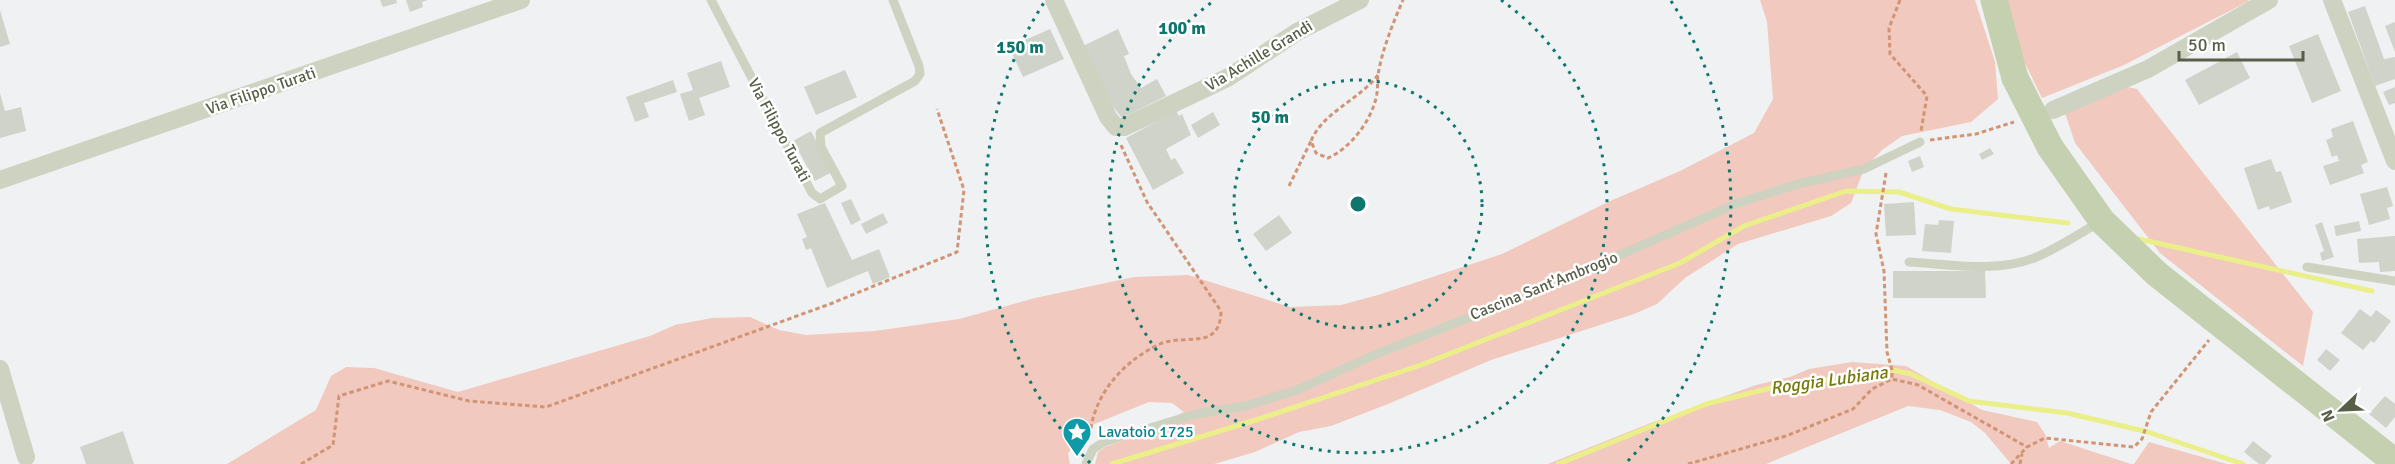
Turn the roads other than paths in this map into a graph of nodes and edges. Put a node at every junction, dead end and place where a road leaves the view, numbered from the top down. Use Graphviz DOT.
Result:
graph roads {
  1 [pos="521,0"];
  2 [pos="711,0"];
  3 [pos="893,0"];
  4 [pos="1054,0"];
  5 [pos="1360,0"];
  6 [pos="1994,0"];
  7 [pos="2269,0"];
  8 [pos="2332,0"];
  9 [pos="2053,110"];
  10 [pos="1920,142"];
  11 [pos="2395,161"];
  12 [pos="0,180"];
  13 [pos="2102,221"];
  14 [pos="1909,262"];
  15 [pos="2307,267"];
  16 [pos="2395,282"];
  17 [pos="0,369"];
  18 [pos="26,457"];
  19 [pos="2395,462"];
  20 [pos="1086,464"];
  1 -- 12 [label="street, Via Filippo Turati"];
  2 -- 3 [label="lane, Via Filippo Turati"];
  4 -- 5 [label="street, Via Achille Grandi"];
  6 -- 13 [label="main road, bridge"];
  7 -- 9 [label="street"];
  8 -- 11 [label="street"];
  10 -- 20 [label="lane, Cascina Sant'Ambrogio"];
  13 -- 14 [label="lane"];
  13 -- 19 [label="main road"];
  15 -- 16 [label="lane"];
  17 -- 18 [label="street"];
}
